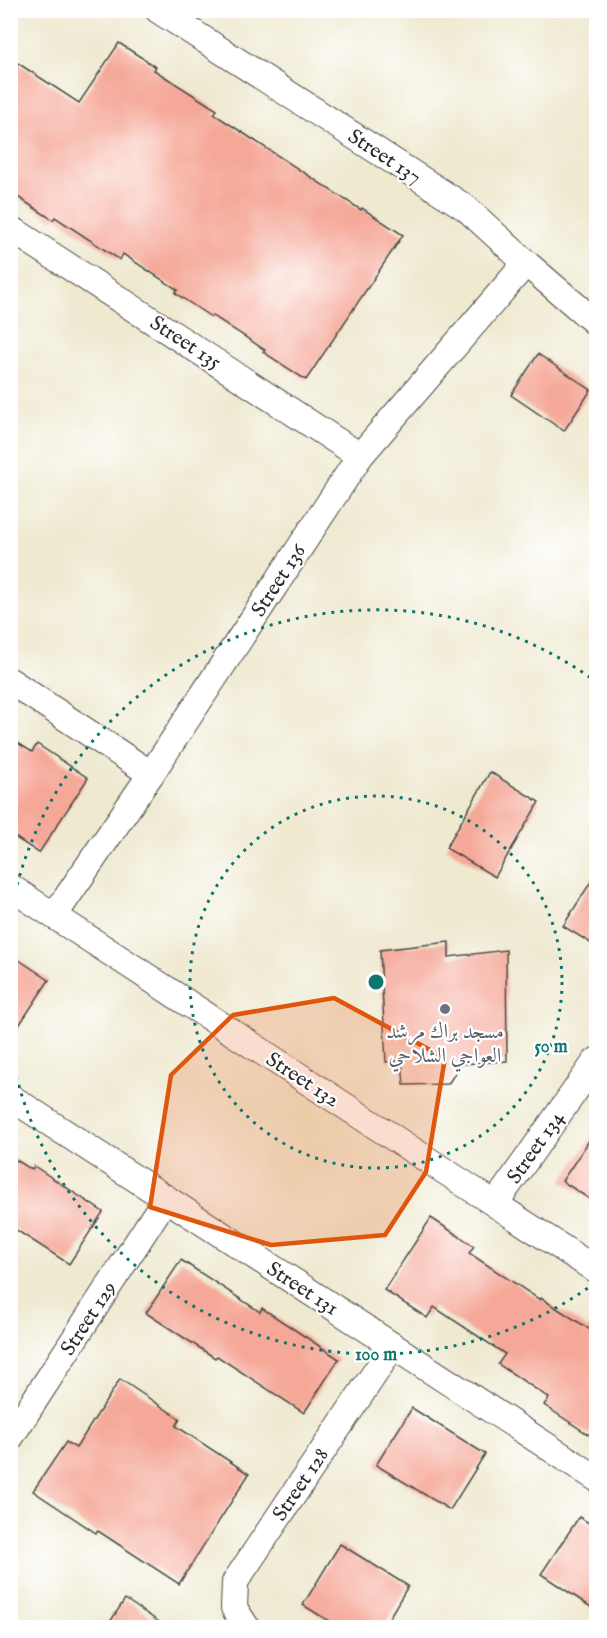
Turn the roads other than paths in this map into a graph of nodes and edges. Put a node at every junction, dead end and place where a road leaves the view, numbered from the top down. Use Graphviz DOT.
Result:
graph roads {
  1 [pos="158,10"];
  2 [pos="10,231"];
  3 [pos="526,262"];
  4 [pos="597,323"];
  5 [pos="360,456"];
  6 [pos="10,681"];
  7 [pos="151,774"];
  8 [pos="10,887"];
  9 [pos="54,916"];
  10 [pos="597,1061"];
  11 [pos="10,1097"];
  12 [pos="166,1198"];
  13 [pos="495,1204"];
  14 [pos="597,1270"];
  15 [pos="393,1346"];
  16 [pos="10,1438"];
  17 [pos="597,1478"];
  18 [pos="247,1628"];
  1 -- 3 [label="street, Street 137"];
  2 -- 5 [label="street, Street 135"];
  3 -- 4 [label="street, Street 137"];
  3 -- 5 [label="street, Street 136"];
  5 -- 7 [label="street, Street 136"];
  6 -- 7 [label="street"];
  7 -- 9 [label="street, Street 136"];
  8 -- 9 [label="street, Street 132"];
  9 -- 13 [label="street, Street 132"];
  10 -- 13 [label="street, Street 134"];
  11 -- 12 [label="street, Street 131"];
  12 -- 15 [label="street, Street 131"];
  12 -- 16 [label="street, Street 129"];
  13 -- 14 [label="street, Street 132"];
  15 -- 17 [label="street, Street 131"];
  15 -- 18 [label="street, Street 128"];
}
